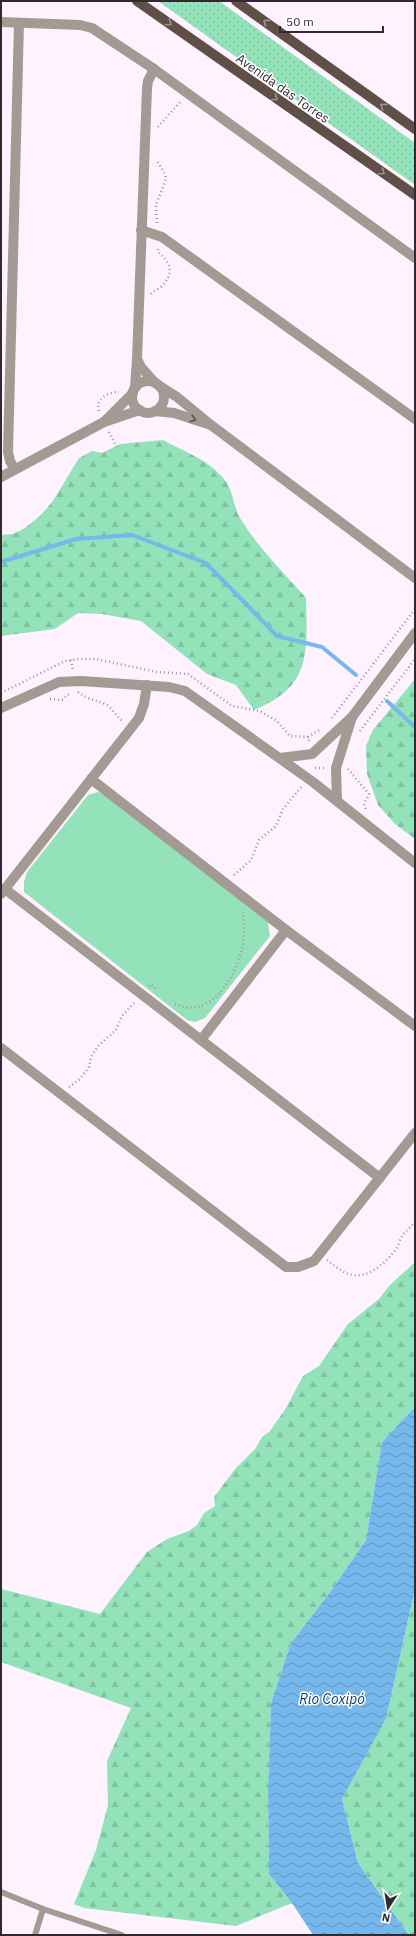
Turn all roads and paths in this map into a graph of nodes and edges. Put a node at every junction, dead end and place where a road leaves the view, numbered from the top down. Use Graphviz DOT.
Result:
graph roads {
  1 [pos="137,1"];
  2 [pos="236,1"];
  3 [pos="1,22"];
  4 [pos="19,23"];
  5 [pos="154,69"];
  6 [pos="187,92"];
  7 [pos="415,129"];
  8 [pos="156,131"];
  9 [pos="155,156"];
  10 [pos="415,195"];
  11 [pos="141,230"];
  12 [pos="157,235"];
  13 [pos="415,258"];
  14 [pos="150,300"];
  15 [pos="137,359"];
  16 [pos="156,384"];
  17 [pos="131,391"];
  18 [pos="140,410"];
  19 [pos="155,411"];
  20 [pos="415,419"];
  21 [pos="104,422"];
  22 [pos="211,425"];
  23 [pos="116,446"];
  24 [pos="14,468"];
  25 [pos="1,477"];
  26 [pos="415,578"];
  27 [pos="415,609"];
  28 [pos="415,633"];
  29 [pos="415,659"];
  30 [pos="147,685"];
  31 [pos="73,689"];
  32 [pos="1,708"];
  33 [pos="352,717"];
  34 [pos="330,720"];
  35 [pos="325,726"];
  36 [pos="132,728"];
  37 [pos="358,736"];
  38 [pos="312,754"];
  39 [pos="280,758"];
  40 [pos="347,764"];
  41 [pos="315,768"];
  42 [pos="336,768"];
  43 [pos="347,768"];
  44 [pos="308,778"];
  45 [pos="91,779"];
  46 [pos="337,801"];
  47 [pos="371,813"];
  48 [pos="415,863"];
  49 [pos="227,884"];
  50 [pos="3,892"];
  51 [pos="239,906"];
  52 [pos="286,930"];
  53 [pos="160,992"];
  54 [pos="142,995"];
  55 [pos="173,1003"];
  56 [pos="415,1026"];
  57 [pos="201,1040"];
  58 [pos="1,1048"];
  59 [pos="62,1095"];
  60 [pos="415,1133"];
  61 [pos="380,1178"];
  62 [pos="415,1221"];
  63 [pos="320,1255"];
  64 [pos="1,1892"];
  65 [pos="43,1909"];
  66 [pos="35,1935"];
  67 [pos="122,1935"];
  1 -- 10 [label="main road, Avenida das Torres, one-way"];
  7 -- 2 [label="main road, one-way"];
  3 -- 4 [label="street"];
  4 -- 5 [label="street"];
  4 -- 24 [label="street"];
  5 -- 6 [label="street"];
  5 -- 11 [label="street"];
  6 -- 8 [label="path"];
  6 -- 13 [label="street"];
  9 -- 12 [label="path"];
  11 -- 12 [label="street"];
  11 -- 15 [label="street"];
  12 -- 14 [label="path"];
  12 -- 20 [label="street"];
  15 -- 16 [label="street"];
  15 -- 17 [label="street"];
  16 -- 17 [label="street"];
  16 -- 19 [label="street"];
  16 -- 22 [label="street"];
  17 -- 18 [label="street"];
  17 -- 21 [label="street"];
  17 -- 21 [label="path"];
  18 -- 19 [label="street"];
  18 -- 21 [label="street"];
  19 -- 22 [label="street, one-way"];
  21 -- 23 [label="path"];
  21 -- 24 [label="street"];
  22 -- 26 [label="street"];
  24 -- 25 [label="street"];
  27 -- 34 [label="path"];
  28 -- 33 [label="street"];
  29 -- 37 [label="path"];
  30 -- 32 [label="street"];
  30 -- 36 [label="street"];
  30 -- 39 [label="street"];
  31 -- 36 [label="path"];
  33 -- 38 [label="street"];
  33 -- 42 [label="street"];
  35 -- 38 [label="path"];
  36 -- 45 [label="street"];
  38 -- 39 [label="street"];
  38 -- 41 [label="path"];
  39 -- 44 [label="street"];
  40 -- 43 [label="path"];
  41 -- 42 [label="path"];
  41 -- 44 [label="path"];
  42 -- 43 [label="path"];
  42 -- 46 [label="street"];
  43 -- 47 [label="path"];
  44 -- 46 [label="street"];
  44 -- 49 [label="path"];
  45 -- 49 [label="street"];
  45 -- 50 [label="street"];
  46 -- 48 [label="street"];
  49 -- 52 [label="street"];
  50 -- 54 [label="street"];
  51 -- 55 [label="path"];
  52 -- 56 [label="street"];
  52 -- 57 [label="street"];
  53 -- 54 [label="path"];
  54 -- 57 [label="street"];
  54 -- 59 [label="path"];
  57 -- 61 [label="street"];
  58 -- 59 [label="street"];
  59 -- 63 [label="street"];
  60 -- 61 [label="street"];
  61 -- 63 [label="street"];
  62 -- 63 [label="path"];
  64 -- 65 [label="lane"];
  65 -- 66 [label="lane"];
  65 -- 67 [label="lane"];
}
